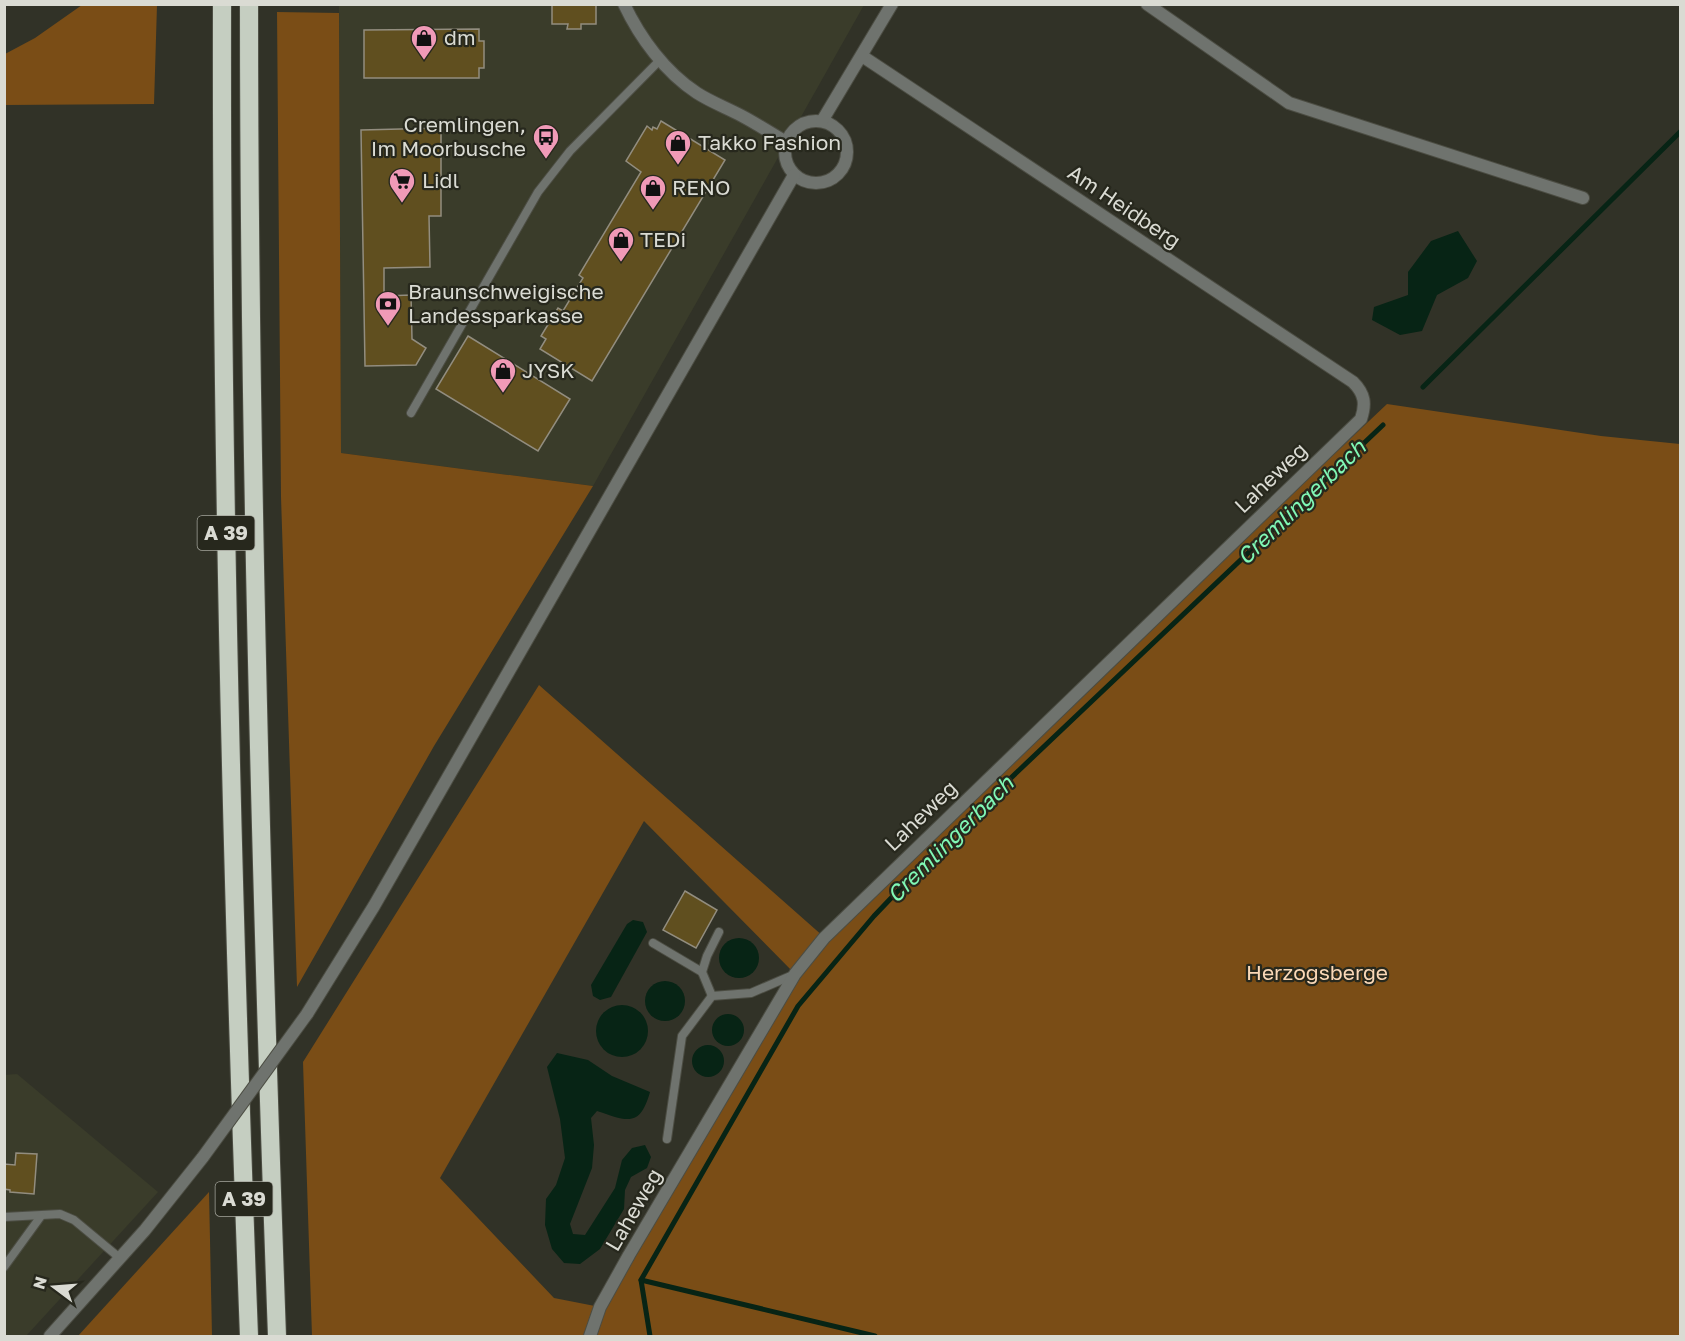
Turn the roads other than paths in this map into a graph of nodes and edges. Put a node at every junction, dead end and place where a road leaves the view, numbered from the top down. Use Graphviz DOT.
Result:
graph roads {
  1 [pos="222,4"];
  2 [pos="249,4"];
  3 [pos="624,4"];
  4 [pos="892,4"];
  5 [pos="1147,4"];
  6 [pos="862,56"];
  7 [pos="660,60"];
  8 [pos="822,121"];
  9 [pos="786,142"];
  10 [pos="794,175"];
  11 [pos="1583,198"];
  12 [pos="1363,394"];
  13 [pos="411,412"];
  14 [pos="719,932"];
  15 [pos="653,943"];
  16 [pos="702,972"];
  17 [pos="795,974"];
  18 [pos="712,996"];
  19 [pos="667,1139"];
  20 [pos="41,1216"];
  21 [pos="4,1217"];
  22 [pos="121,1259"];
  23 [pos="4,1267"];
  24 [pos="50,1336"];
  25 [pos="249,1336"];
  26 [pos="277,1336"];
  27 [pos="590,1336"];
  1 -- 25 [label="highway, A 39"];
  2 -- 26 [label="highway, A 39"];
  3 -- 7 [label="street"];
  4 -- 6 [label="street"];
  5 -- 11 [label="street"];
  6 -- 8 [label="street"];
  6 -- 12 [label="street, Am Heidberg"];
  7 -- 9 [label="street"];
  7 -- 13 [label="lane"];
  8 -- 9 [label="street"];
  8 -- 10 [label="street"];
  9 -- 10 [label="street"];
  10 -- 22 [label="street, bridge"];
  12 -- 17 [label="street, Laheweg"];
  14 -- 16 [label="lane"];
  15 -- 16 [label="lane"];
  16 -- 18 [label="lane"];
  17 -- 18 [label="lane"];
  17 -- 27 [label="street, Laheweg"];
  18 -- 19 [label="lane"];
  20 -- 21 [label="lane"];
  20 -- 22 [label="lane"];
  20 -- 23 [label="lane"];
  22 -- 24 [label="street"];
}
